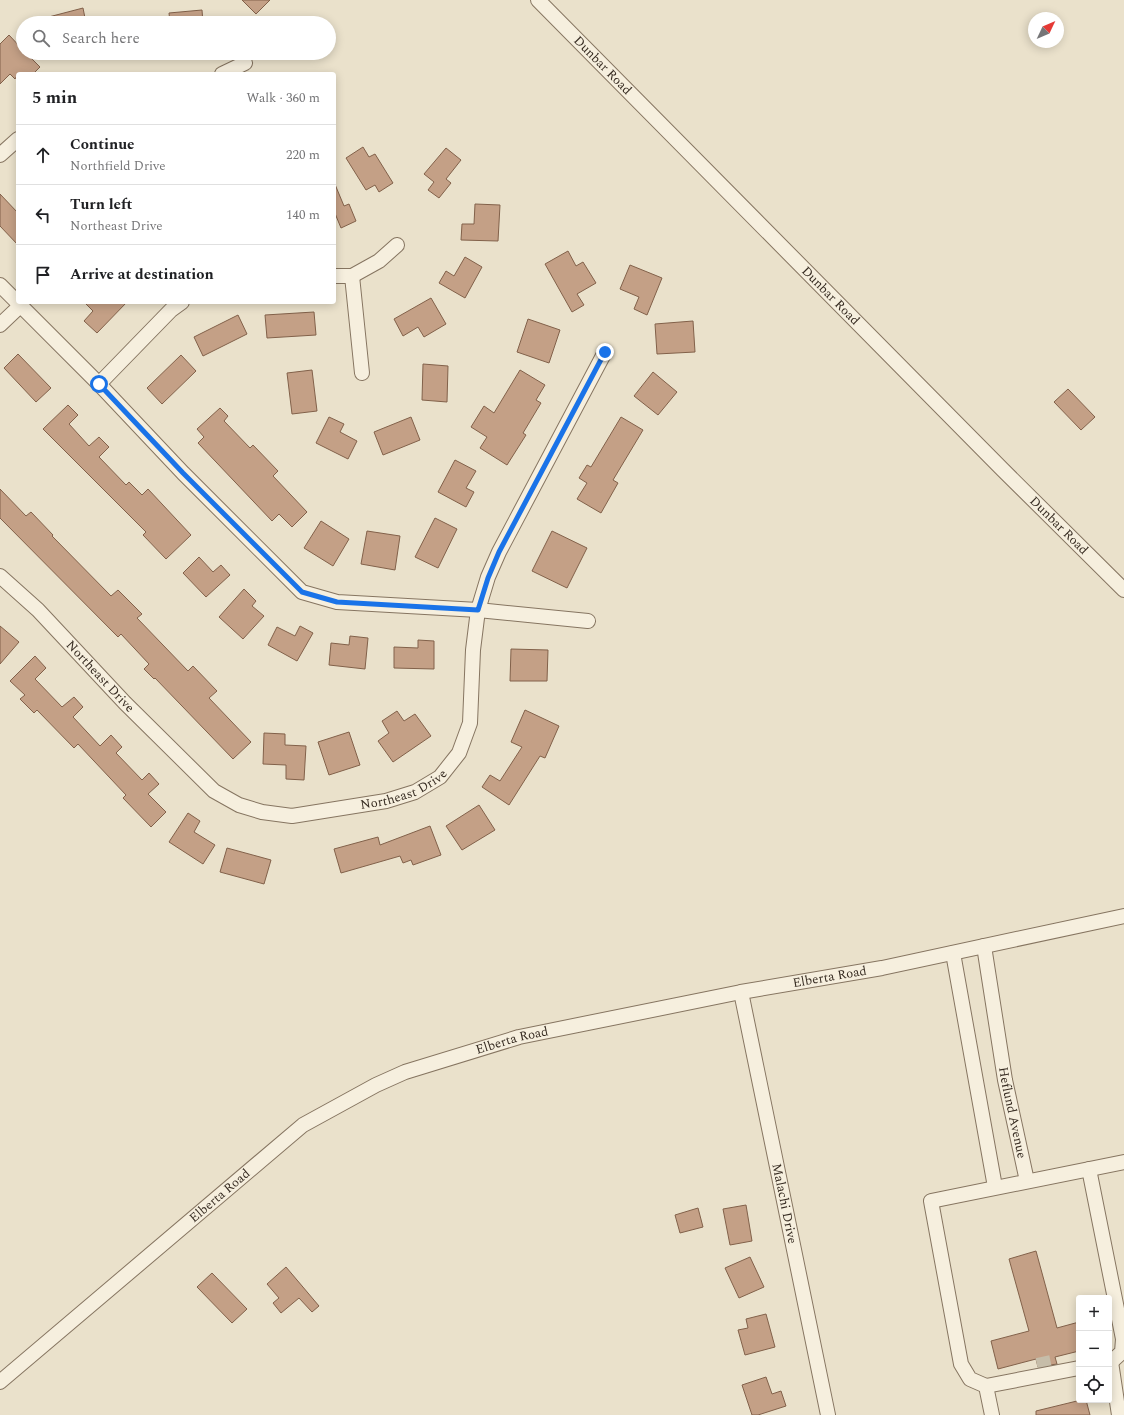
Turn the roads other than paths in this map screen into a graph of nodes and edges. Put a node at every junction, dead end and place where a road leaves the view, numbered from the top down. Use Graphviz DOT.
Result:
graph roads {
  1 [pos="538,0"];
  2 [pos="244,63"];
  3 [pos="226,72"];
  4 [pos="16,141"];
  5 [pos="0,155"];
  6 [pos="397,245"];
  7 [pos="336,276"];
  8 [pos="352,276"];
  9 [pos="0,284"];
  10 [pos="16,302"];
  11 [pos="179,304"];
  12 [pos="20,306"];
  13 [pos="0,325"];
  14 [pos="605,352"];
  15 [pos="362,373"];
  16 [pos="99,384"];
  17 [pos="0,576"];
  18 [pos="1124,590"];
  19 [pos="478,610"];
  20 [pos="588,621"];
  21 [pos="1124,916"];
  22 [pos="984,946"];
  23 [pos="953,952"];
  24 [pos="741,992"];
  25 [pos="1124,1162"];
  26 [pos="1089,1169"];
  27 [pos="1027,1181"];
  28 [pos="995,1187"];
  29 [pos="1056,1361"];
  30 [pos="1112,1361"];
  31 [pos="1037,1365"];
  32 [pos="1076,1367"];
  33 [pos="1111,1367"];
  34 [pos="1076,1369"];
  35 [pos="1020,1380"];
  36 [pos="0,1382"];
  37 [pos="986,1386"];
  38 [pos="828,1415"];
  39 [pos="992,1415"];
  40 [pos="1119,1415"];
  1 -- 18 [label="street, Dunbar Road"];
  2 -- 3 [label="street"];
  4 -- 5 [label="street"];
  6 -- 8 [label="street"];
  7 -- 8 [label="street"];
  8 -- 15 [label="street"];
  9 -- 10 [label="street"];
  11 -- 16 [label="street"];
  12 -- 13 [label="street"];
  12 -- 16 [label="street"];
  14 -- 19 [label="street, Northeast Drive"];
  16 -- 19 [label="street"];
  17 -- 19 [label="street, Northeast Drive"];
  19 -- 20 [label="street"];
  21 -- 22 [label="street, Elberta Road"];
  22 -- 23 [label="street, Elberta Road"];
  22 -- 27 [label="street, Heflund Avenue"];
  23 -- 24 [label="street, Elberta Road"];
  23 -- 28 [label="street"];
  24 -- 36 [label="street, Elberta Road"];
  24 -- 38 [label="street, Malachi Drive"];
  25 -- 26 [label="street"];
  26 -- 27 [label="street"];
  26 -- 30 [label="street"];
  27 -- 28 [label="street"];
  28 -- 37 [label="street"];
  29 -- 32 [label="street"];
  31 -- 35 [label="street"];
  33 -- 40 [label="street"];
  34 -- 35 [label="street"];
  35 -- 37 [label="street"];
  37 -- 39 [label="street"];
}
